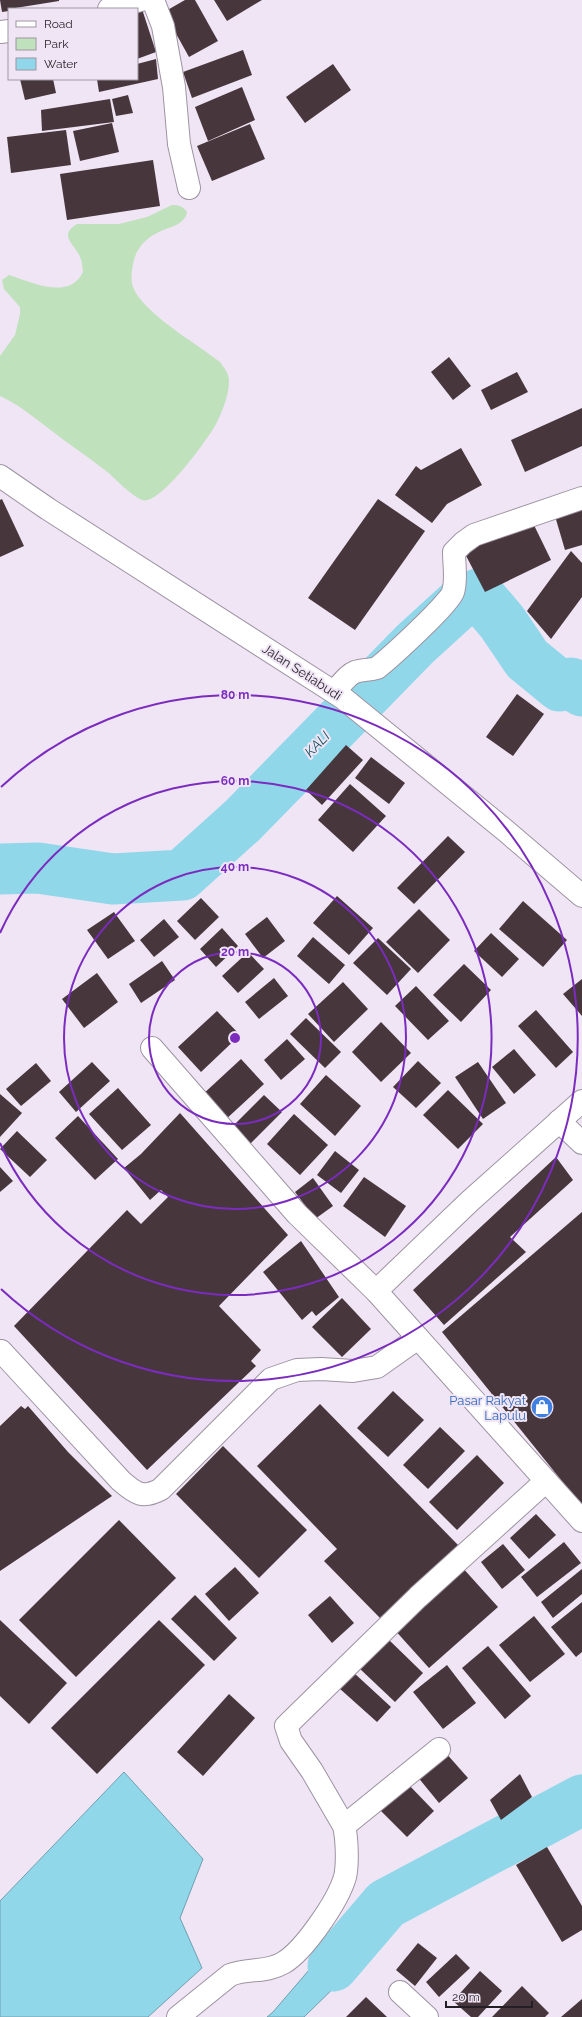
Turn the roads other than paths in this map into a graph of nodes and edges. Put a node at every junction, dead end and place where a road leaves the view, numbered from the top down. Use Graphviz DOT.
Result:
graph roads {
  1 [pos="141,0"];
  2 [pos="153,0"];
  3 [pos="113,8"];
  4 [pos="189,188"];
  5 [pos="0,476"];
  6 [pos="582,498"];
  7 [pos="338,695"];
  8 [pos="582,896"];
  9 [pos="152,1048"];
  10 [pos="582,1102"];
  11 [pos="559,1121"];
  12 [pos="582,1143"];
  13 [pos="376,1291"];
  14 [pos="418,1338"];
  15 [pos="1,1351"];
  16 [pos="546,1480"];
  17 [pos="582,1521"];
  18 [pos="439,1750"];
  19 [pos="344,1826"];
  20 [pos="400,1992"];
  21 [pos="178,2017"];
  22 [pos="427,2017"];
  1 -- 3 [label="main road"];
  2 -- 4 [label="main road"];
  5 -- 7 [label="main road, Jalan Setiabudi"];
  6 -- 7 [label="main road"];
  7 -- 8 [label="main road, Jalan Setiabudi"];
  9 -- 13 [label="main road"];
  10 -- 11 [label="main road"];
  11 -- 12 [label="main road"];
  11 -- 13 [label="main road"];
  13 -- 14 [label="main road"];
  14 -- 15 [label="main road"];
  14 -- 16 [label="main road"];
  16 -- 17 [label="main road"];
  16 -- 19 [label="main road"];
  18 -- 19 [label="main road"];
  19 -- 21 [label="main road"];
  20 -- 22 [label="main road"];
}
